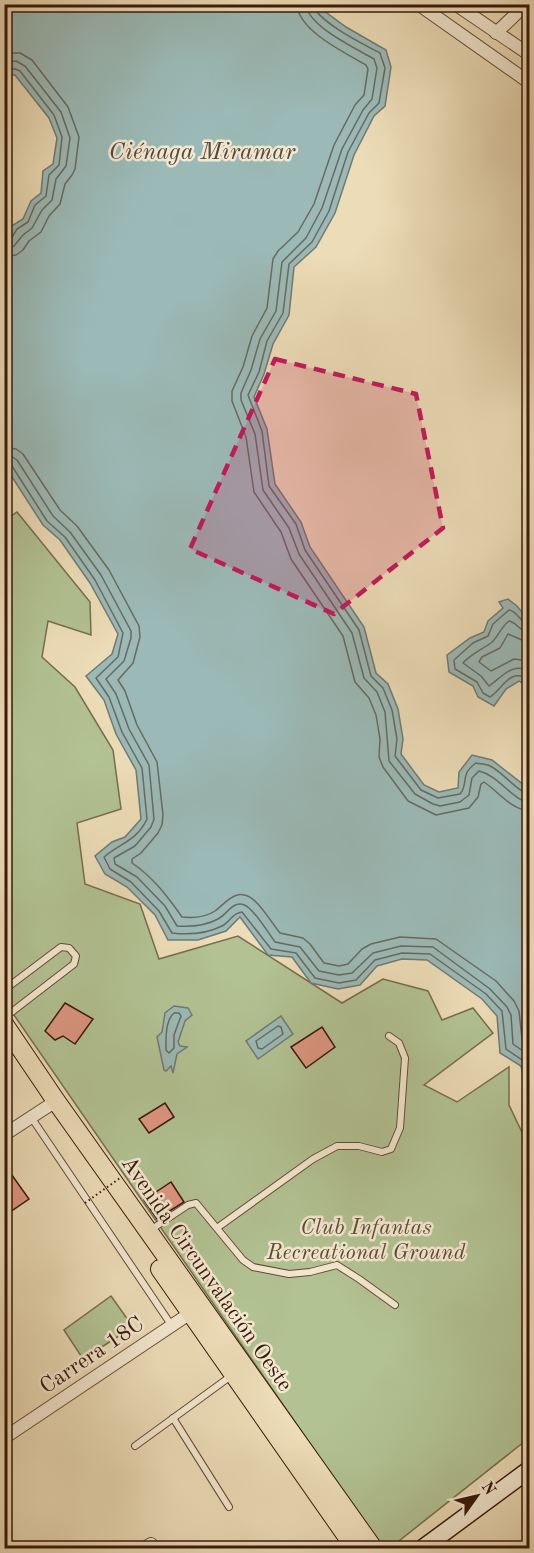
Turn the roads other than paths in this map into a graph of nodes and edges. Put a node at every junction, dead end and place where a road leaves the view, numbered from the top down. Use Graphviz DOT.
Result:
graph roads {
  1 [pos="418,4"];
  2 [pos="455,4"];
  3 [pos="520,4"];
  4 [pos="496,33"];
  5 [pos="530,55"];
  6 [pos="530,83"];
  7 [pos="4,990"];
  8 [pos="4,1018"];
  9 [pos="4,1024"];
  10 [pos="388,1036"];
  11 [pos="4,1044"];
  12 [pos="52,1104"];
  13 [pos="31,1117"];
  14 [pos="4,1135"];
  15 [pos="217,1228"];
  16 [pos="149,1231"];
  17 [pos="394,1305"];
  18 [pos="196,1309"];
  19 [pos="172,1326"];
  20 [pos="233,1374"];
  21 [pos="173,1418"];
  22 [pos="4,1438"];
  23 [pos="135,1446"];
  24 [pos="530,1469"];
  25 [pos="229,1507"];
  26 [pos="355,1548"];
  27 [pos="373,1548"];
  28 [pos="423,1548"];
  1 -- 6 [label="street"];
  2 -- 4 [label="street"];
  3 -- 4 [label="street"];
  4 -- 5 [label="street"];
  7 -- 8 [label="lane"];
  9 -- 12 [label="main road, Avenida Circunvalación Oeste"];
  10 -- 15 [label="lane"];
  11 -- 12 [label="main road, Avenida Circunvalación Oeste"];
  12 -- 13 [label="street"];
  12 -- 16 [label="main road, Avenida Circunvalación Oeste"];
  12 -- 18 [label="main road, Avenida Circunvalación Oeste"];
  13 -- 14 [label="street"];
  13 -- 19 [label="lane"];
  15 -- 16 [label="lane"];
  15 -- 17 [label="lane"];
  16 -- 18 [label="main road, Avenida Circunvalación Oeste"];
  18 -- 19 [label="street, Carrera 18C"];
  18 -- 20 [label="main road, Avenida Circunvalación Oeste"];
  18 -- 27 [label="main road, Avenida Circunvalación Oeste"];
  19 -- 22 [label="street, Carrera 18C"];
  20 -- 21 [label="lane"];
  20 -- 26 [label="main road, Avenida Circunvalación Oeste"];
  21 -- 23 [label="lane"];
  21 -- 25 [label="lane"];
  24 -- 28 [label="street"];
}
